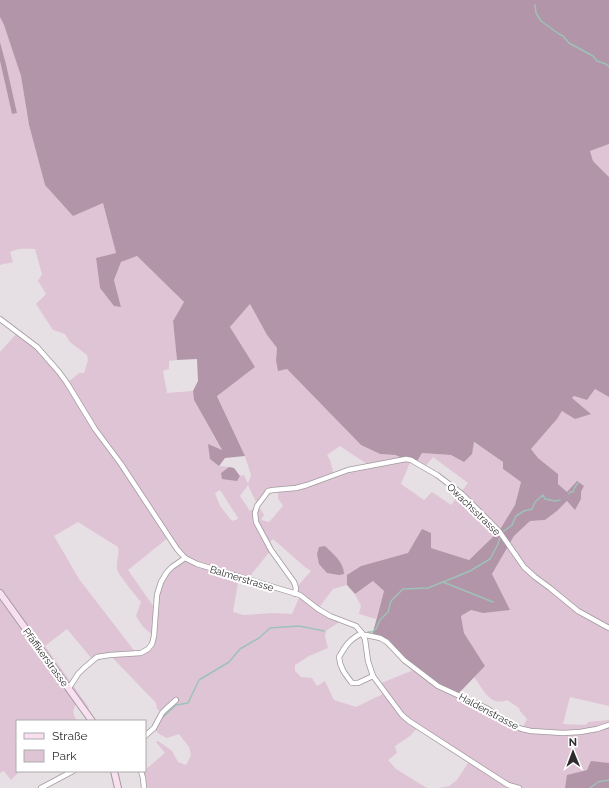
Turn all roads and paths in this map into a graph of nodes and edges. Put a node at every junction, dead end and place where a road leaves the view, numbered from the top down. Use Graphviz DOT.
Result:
graph roads {
  1 [pos="0,319"];
  2 [pos="185,558"];
  3 [pos="0,593"];
  4 [pos="295,594"];
  5 [pos="609,628"];
  6 [pos="362,634"];
  7 [pos="373,676"];
  8 [pos="69,688"];
  9 [pos="176,700"];
  10 [pos="91,720"];
  11 [pos="609,725"];
  12 [pos="146,735"];
  13 [pos="71,772"];
  14 [pos="114,772"];
  15 [pos="141,772"];
  16 [pos="49,786"];
  17 [pos="41,788"];
  18 [pos="118,788"];
  19 [pos="144,788"];
  20 [pos="519,788"];
  1 -- 2 [label="street, Balmerstrasse"];
  2 -- 4 [label="street, Balmerstrasse"];
  2 -- 8 [label="street"];
  3 -- 8 [label="main road, Pfäffikerstrasse"];
  4 -- 5 [label="street, Owachsstrasse"];
  4 -- 6 [label="street, Balmerstrasse"];
  6 -- 7 [label="street"];
  6 -- 7 [label="street"];
  6 -- 11 [label="street, Haldenstrasse"];
  7 -- 20 [label="street"];
  8 -- 10 [label="main road, Pfäffikerstrasse"];
  9 -- 12 [label="street"];
  13 -- 16 [label="street"];
  14 -- 18 [label="main road"];
  15 -- 19 [label="street"];
  16 -- 17 [label="street"];
}
